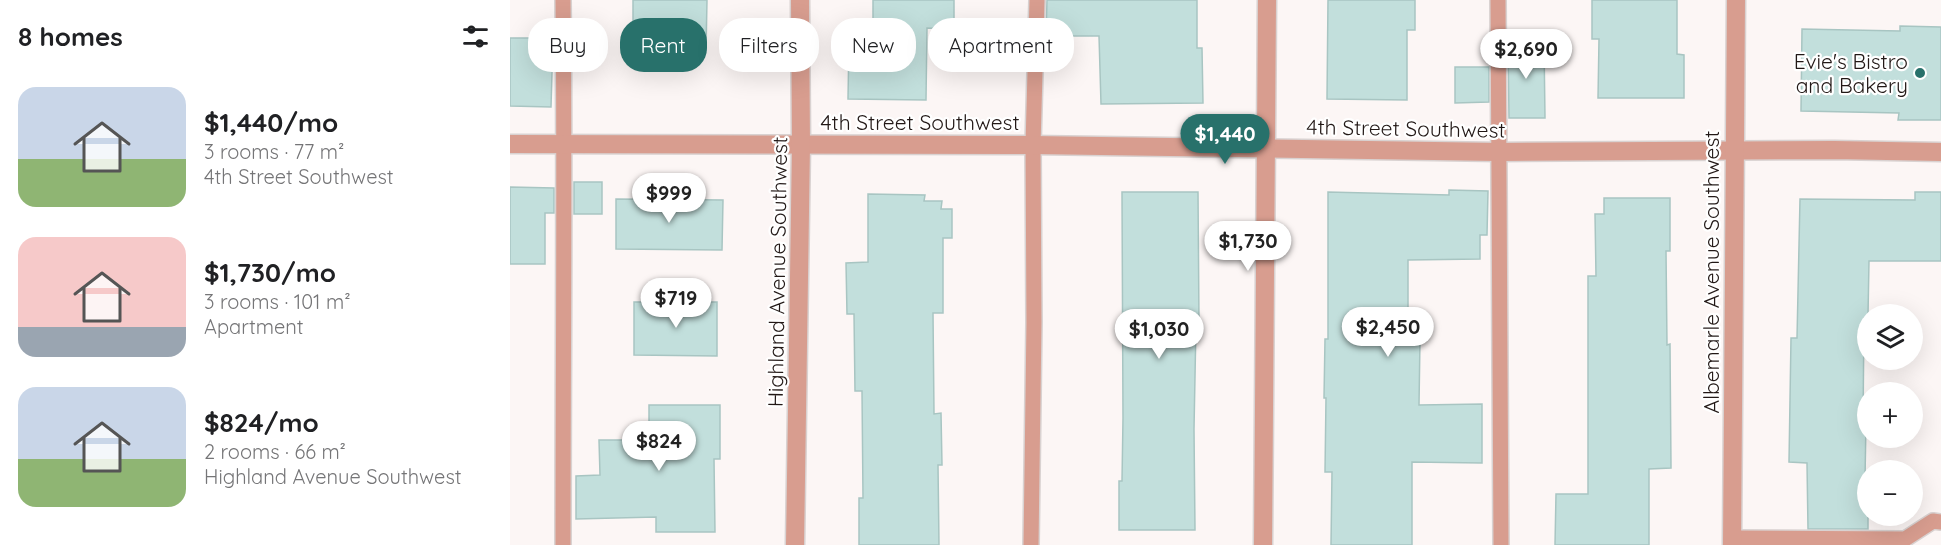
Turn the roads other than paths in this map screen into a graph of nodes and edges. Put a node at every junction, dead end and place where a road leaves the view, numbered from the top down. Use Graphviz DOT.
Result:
graph roads {
  1 [pos="563,0"];
  2 [pos="800,0"];
  3 [pos="1037,0"];
  4 [pos="1267,0"];
  5 [pos="1498,0"];
  6 [pos="1736,0"];
  7 [pos="510,144"];
  8 [pos="565,144"];
  9 [pos="801,144"];
  10 [pos="1033,145"];
  11 [pos="1268,148"];
  12 [pos="1735,150"];
  13 [pos="1499,152"];
  14 [pos="1941,152"];
  15 [pos="1941,522"];
  16 [pos="1732,542"];
  17 [pos="563,545"];
  18 [pos="795,545"];
  19 [pos="1031,545"];
  20 [pos="1263,545"];
  21 [pos="1501,545"];
  1 -- 8 [label="lane"];
  2 -- 9 [label="street, Highland Avenue Southwest"];
  3 -- 10 [label="lane"];
  4 -- 11 [label="street"];
  5 -- 13 [label="lane"];
  6 -- 12 [label="street, Albemarle Avenue Southwest"];
  7 -- 8 [label="street, 4th Street Southwest"];
  8 -- 9 [label="street, 4th Street Southwest"];
  8 -- 17 [label="lane"];
  9 -- 10 [label="street, 4th Street Southwest"];
  9 -- 18 [label="street, Highland Avenue Southwest"];
  10 -- 11 [label="street, 4th Street Southwest"];
  10 -- 19 [label="lane"];
  11 -- 13 [label="street, 4th Street Southwest"];
  11 -- 20 [label="street"];
  12 -- 13 [label="street, 4th Street Southwest"];
  12 -- 14 [label="street, 4th Street Southwest"];
  12 -- 16 [label="street, Albemarle Avenue Southwest"];
  13 -- 21 [label="lane"];
  15 -- 16 [label="lane"];
}
